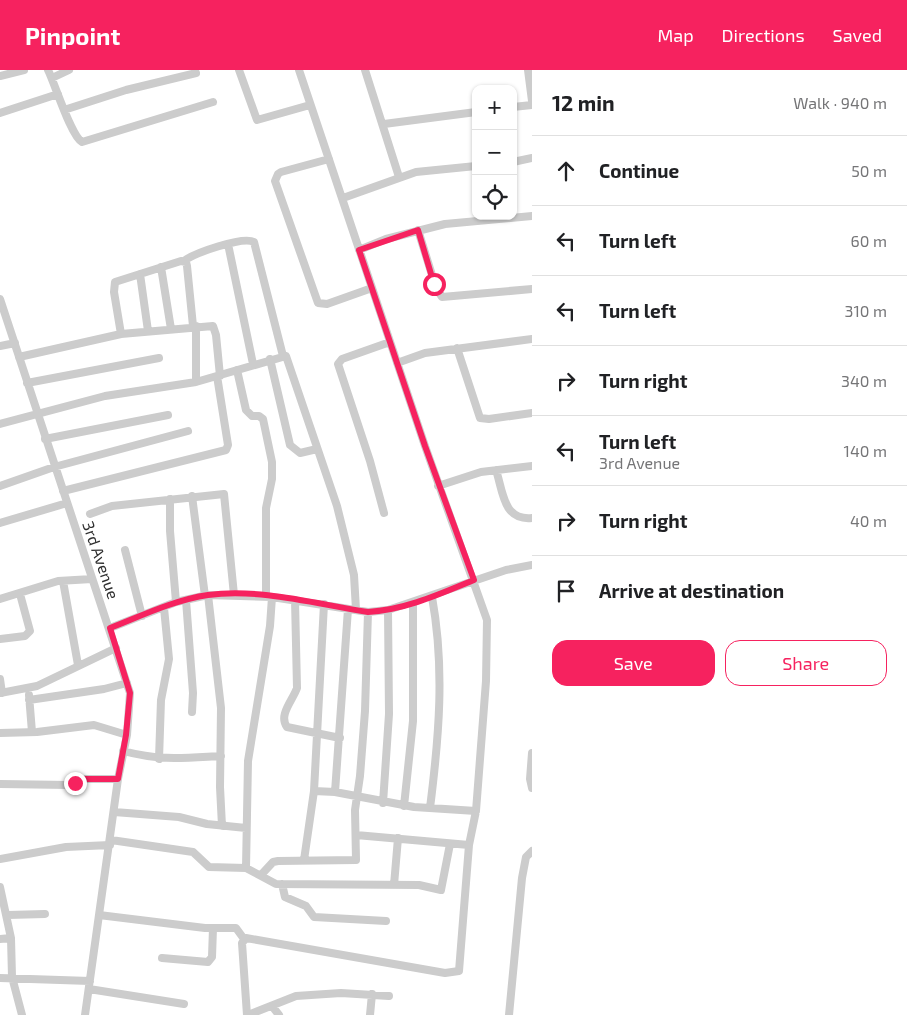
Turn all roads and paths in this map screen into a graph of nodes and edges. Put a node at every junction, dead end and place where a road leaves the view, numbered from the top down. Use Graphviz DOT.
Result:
graph roads {
  1 [pos="24,70"];
  2 [pos="48,70"];
  3 [pos="69,70"];
  4 [pos="239,70"];
  5 [pos="299,70"];
  6 [pos="365,70"];
  7 [pos="528,70"];
  8 [pos="196,73"];
  9 [pos="0,76"];
  10 [pos="52,78"];
  11 [pos="58,94"];
  12 [pos="213,102"];
  13 [pos="532,103"];
  14 [pos="310,105"];
  15 [pos="517,106"];
  16 [pos="64,110"];
  17 [pos="0,113"];
  18 [pos="472,113"];
  19 [pos="384,124"];
  20 [pos="532,158"];
  21 [pos="329,159"];
  22 [pos="517,161"];
  23 [pos="472,166"];
  24 [pos="399,178"];
  25 [pos="343,198"];
  26 [pos="532,216"];
  27 [pos="418,230"];
  28 [pos="228,244"];
  29 [pos="359,250"];
  30 [pos="184,261"];
  31 [pos="161,268"];
  32 [pos="140,274"];
  33 [pos="372,288"];
  34 [pos="532,288"];
  35 [pos="0,299"];
  36 [pos="9,325"];
  37 [pos="194,326"];
  38 [pos="0,328"];
  39 [pos="171,329"];
  40 [pos="148,331"];
  41 [pos="121,334"];
  42 [pos="532,339"];
  43 [pos="390,342"];
  44 [pos="14,343"];
  45 [pos="0,346"];
  46 [pos="457,348"];
  47 [pos="283,356"];
  48 [pos="19,357"];
  49 [pos="159,358"];
  50 [pos="270,359"];
  51 [pos="397,363"];
  52 [pos="253,364"];
  53 [pos="237,370"];
  54 [pos="218,376"];
  55 [pos="196,382"];
  56 [pos="27,383"];
  57 [pos="37,414"];
  58 [pos="532,414"];
  59 [pos="168,415"];
  60 [pos="0,424"];
  61 [pos="188,431"];
  62 [pos="45,439"];
  63 [pos="317,449"];
  64 [pos="54,466"];
  65 [pos="532,466"];
  66 [pos="496,470"];
  67 [pos="0,486"];
  68 [pos="438,486"];
  69 [pos="63,492"];
  70 [pos="192,496"];
  71 [pos="170,499"];
  72 [pos="67,502"];
  73 [pos="384,513"];
  74 [pos="90,514"];
  75 [pos="532,518"];
  76 [pos="0,523"];
  77 [pos="125,550"];
  78 [pos="532,565"];
  79 [pos="92,579"];
  80 [pos="474,580"];
  81 [pos="63,581"];
  82 [pos="20,594"];
  83 [pos="234,595"];
  84 [pos="207,596"];
  85 [pos="269,596"];
  86 [pos="432,596"];
  87 [pos="0,599"];
  88 [pos="186,600"];
  89 [pos="295,600"];
  90 [pos="176,602"];
  91 [pos="413,603"];
  92 [pos="324,604"];
  93 [pos="164,608"];
  94 [pos="352,609"];
  95 [pos="388,610"];
  96 [pos="368,612"];
  97 [pos="142,616"];
  98 [pos="110,628"];
  99 [pos="0,639"];
  100 [pos="116,648"];
  101 [pos="78,665"];
  102 [pos="0,679"];
  103 [pos="128,683"];
  104 [pos="28,688"];
  105 [pos="1,693"];
  106 [pos="29,700"];
  107 [pos="192,712"];
  108 [pos="32,732"];
  109 [pos="0,733"];
  110 [pos="317,733"];
  111 [pos="126,735"];
  112 [pos="340,738"];
  113 [pos="124,751"];
  114 [pos="532,753"];
  115 [pos="221,756"];
  116 [pos="159,759"];
  117 [pos="118,779"];
  118 [pos="0,784"];
  119 [pos="532,788"];
  120 [pos="314,791"];
  121 [pos="335,792"];
  122 [pos="357,798"];
  123 [pos="383,803"];
  124 [pos="404,806"];
  125 [pos="430,808"];
  126 [pos="476,811"];
  127 [pos="114,812"];
  128 [pos="222,826"];
  129 [pos="246,828"];
  130 [pos="356,835"];
  131 [pos="398,838"];
  132 [pos="110,843"];
  133 [pos="450,844"];
  134 [pos="469,845"];
  135 [pos="532,851"];
  136 [pos="0,859"];
  137 [pos="304,860"];
  138 [pos="246,868"];
  139 [pos="261,874"];
  140 [pos="282,884"];
  141 [pos="394,885"];
  142 [pos="0,889"];
  143 [pos="45,914"];
  144 [pos="8,915"];
  145 [pos="100,915"];
  146 [pos="386,921"];
  147 [pos="213,928"];
  148 [pos="11,938"];
  149 [pos="0,939"];
  150 [pos="244,939"];
  151 [pos="162,958"];
  152 [pos="12,977"];
  153 [pos="0,978"];
  154 [pos="89,985"];
  155 [pos="372,994"];
  156 [pos="389,996"];
  157 [pos="184,1004"];
  158 [pos="272,1006"];
  159 [pos="22,1015"];
  160 [pos="85,1015"];
  161 [pos="248,1015"];
  162 [pos="279,1015"];
  163 [pos="370,1015"];
  164 [pos="509,1015"];
  1 -- 9 [label="street"];
  2 -- 10 [label="street"];
  3 -- 10 [label="street"];
  4 -- 14 [label="street"];
  5 -- 14 [label="street"];
  6 -- 19 [label="street"];
  7 -- 13 [label="street"];
  8 -- 16 [label="street"];
  10 -- 11 [label="street"];
  11 -- 16 [label="street"];
  11 -- 17 [label="street"];
  12 -- 16 [label="street"];
  13 -- 15 [label="street"];
  14 -- 21 [label="street"];
  18 -- 19 [label="street"];
  19 -- 24 [label="street"];
  20 -- 22 [label="street"];
  21 -- 25 [label="street"];
  21 -- 33 [label="street"];
  23 -- 24 [label="street"];
  24 -- 25 [label="street"];
  25 -- 29 [label="street"];
  26 -- 27 [label="street"];
  27 -- 29 [label="street"];
  27 -- 34 [label="street"];
  28 -- 30 [label="street"];
  28 -- 47 [label="street"];
  28 -- 52 [label="street"];
  29 -- 33 [label="street"];
  30 -- 31 [label="street"];
  30 -- 37 [label="street"];
  31 -- 32 [label="street"];
  31 -- 39 [label="street"];
  32 -- 40 [label="street"];
  32 -- 41 [label="street"];
  33 -- 43 [label="street"];
  35 -- 36 [label="street, 3rd Avenue"];
  36 -- 38 [label="street"];
  36 -- 44 [label="street, 3rd Avenue"];
  37 -- 39 [label="street"];
  37 -- 54 [label="street"];
  37 -- 55 [label="street"];
  39 -- 40 [label="street"];
  40 -- 41 [label="street"];
  41 -- 48 [label="street"];
  42 -- 46 [label="street"];
  43 -- 51 [label="street"];
  43 -- 73 [label="street"];
  44 -- 45 [label="street"];
  44 -- 48 [label="street, 3rd Avenue"];
  46 -- 51 [label="street"];
  46 -- 58 [label="street"];
  47 -- 50 [label="street"];
  47 -- 63 [label="street"];
  48 -- 56 [label="street, 3rd Avenue"];
  49 -- 56 [label="street"];
  50 -- 52 [label="street"];
  50 -- 63 [label="street"];
  51 -- 68 [label="street"];
  52 -- 53 [label="street"];
  53 -- 54 [label="street"];
  53 -- 85 [label="street"];
  54 -- 55 [label="street"];
  54 -- 69 [label="street"];
  55 -- 57 [label="street"];
  56 -- 57 [label="street, 3rd Avenue"];
  57 -- 60 [label="street"];
  57 -- 62 [label="street, 3rd Avenue"];
  59 -- 62 [label="street"];
  61 -- 64 [label="street"];
  62 -- 64 [label="street, 3rd Avenue"];
  63 -- 94 [label="street"];
  64 -- 67 [label="street"];
  64 -- 69 [label="street, 3rd Avenue"];
  65 -- 66 [label="street"];
  66 -- 68 [label="street"];
  66 -- 75 [label="street"];
  68 -- 80 [label="street"];
  69 -- 72 [label="street, 3rd Avenue"];
  70 -- 71 [label="street"];
  70 -- 83 [label="street"];
  70 -- 84 [label="street"];
  71 -- 74 [label="street"];
  71 -- 90 [label="street"];
  72 -- 76 [label="street"];
  72 -- 79 [label="street, 3rd Avenue"];
  77 -- 97 [label="street"];
  78 -- 80 [label="street"];
  79 -- 81 [label="street"];
  79 -- 98 [label="street, 3rd Avenue"];
  80 -- 86 [label="street"];
  80 -- 126 [label="street"];
  81 -- 82 [label="street"];
  81 -- 101 [label="street"];
  82 -- 87 [label="street"];
  82 -- 99 [label="street"];
  83 -- 84 [label="street"];
  83 -- 85 [label="street"];
  84 -- 88 [label="street"];
  84 -- 115 [label="street"];
  85 -- 89 [label="street"];
  85 -- 129 [label="street"];
  86 -- 91 [label="street"];
  86 -- 125 [label="street"];
  88 -- 90 [label="street"];
  88 -- 107 [label="street"];
  89 -- 92 [label="street"];
  89 -- 110 [label="street"];
  90 -- 93 [label="street"];
  91 -- 95 [label="street"];
  91 -- 124 [label="street"];
  92 -- 94 [label="street"];
  92 -- 110 [label="street"];
  93 -- 97 [label="street"];
  93 -- 116 [label="street"];
  94 -- 96 [label="street"];
  94 -- 112 [label="street"];
  95 -- 96 [label="street"];
  95 -- 123 [label="street"];
  96 -- 122 [label="street"];
  97 -- 98 [label="street"];
  98 -- 100 [label="street, 3rd Avenue"];
  100 -- 101 [label="street"];
  100 -- 103 [label="street, 3rd Avenue"];
  101 -- 104 [label="street"];
  102 -- 105 [label="street"];
  103 -- 106 [label="street"];
  103 -- 111 [label="street, 3rd Avenue"];
  104 -- 105 [label="street"];
  104 -- 106 [label="street"];
  106 -- 108 [label="street"];
  108 -- 109 [label="street"];
  108 -- 111 [label="street"];
  110 -- 112 [label="street"];
  110 -- 120 [label="street"];
  111 -- 113 [label="street, 3rd Avenue"];
  112 -- 121 [label="street"];
  113 -- 116 [label="street"];
  113 -- 117 [label="street, 3rd Avenue"];
  114 -- 119 [label="street"];
  115 -- 116 [label="street"];
  115 -- 128 [label="street"];
  117 -- 118 [label="street"];
  117 -- 127 [label="street, 3rd Avenue"];
  120 -- 121 [label="street"];
  120 -- 137 [label="street"];
  121 -- 122 [label="street"];
  122 -- 123 [label="street"];
  122 -- 130 [label="street"];
  123 -- 124 [label="street"];
  124 -- 125 [label="street"];
  125 -- 126 [label="street"];
  126 -- 134 [label="street"];
  127 -- 128 [label="street"];
  127 -- 132 [label="street, 3rd Avenue"];
  128 -- 129 [label="street"];
  129 -- 138 [label="street"];
  130 -- 131 [label="street"];
  130 -- 137 [label="street"];
  131 -- 133 [label="street"];
  131 -- 141 [label="street"];
  132 -- 136 [label="street"];
  132 -- 138 [label="street"];
  132 -- 145 [label="street, 3rd Avenue"];
  133 -- 134 [label="street"];
  133 -- 141 [label="street"];
  134 -- 150 [label="street"];
  135 -- 164 [label="street"];
  137 -- 139 [label="street"];
  138 -- 139 [label="street"];
  139 -- 140 [label="street"];
  140 -- 141 [label="street"];
  140 -- 146 [label="street"];
  142 -- 144 [label="street"];
  143 -- 144 [label="street"];
  144 -- 148 [label="street"];
  145 -- 147 [label="street"];
  145 -- 154 [label="street, 3rd Avenue"];
  147 -- 150 [label="street"];
  147 -- 151 [label="street"];
  148 -- 149 [label="street"];
  148 -- 152 [label="street"];
  150 -- 161 [label="street"];
  152 -- 153 [label="street"];
  152 -- 154 [label="street"];
  152 -- 159 [label="street"];
  154 -- 157 [label="street"];
  154 -- 160 [label="street, 3rd Avenue"];
  155 -- 156 [label="street"];
  155 -- 158 [label="street"];
  155 -- 163 [label="street"];
  158 -- 161 [label="street"];
  158 -- 162 [label="street"];
}
